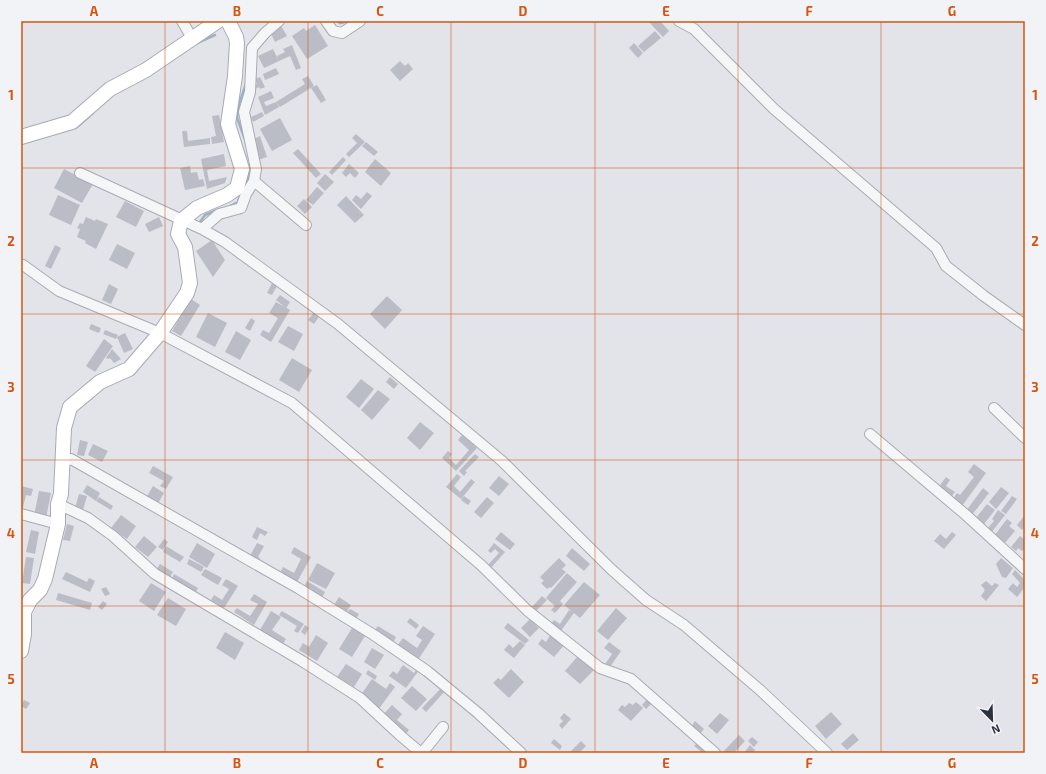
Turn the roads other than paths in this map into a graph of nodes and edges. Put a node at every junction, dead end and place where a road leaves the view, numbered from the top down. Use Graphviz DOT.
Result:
graph roads {
  1 [pos="182,21"];
  2 [pos="218,21"];
  3 [pos="228,21"];
  4 [pos="279,21"];
  5 [pos="326,21"];
  6 [pos="360,21"];
  7 [pos="679,21"];
  8 [pos="192,38"];
  9 [pos="21,137"];
  10 [pos="80,173"];
  11 [pos="254,181"];
  12 [pos="181,221"];
  13 [pos="306,225"];
  14 [pos="202,229"];
  15 [pos="23,265"];
  16 [pos="1025,324"];
  17 [pos="160,333"];
  18 [pos="994,408"];
  19 [pos="870,434"];
  20 [pos="1025,438"];
  21 [pos="63,462"];
  22 [pos="58,504"];
  23 [pos="21,514"];
  24 [pos="58,524"];
  25 [pos="1025,569"];
  26 [pos="21,651"];
  27 [pos="444,727"];
  28 [pos="421,753"];
  29 [pos="521,753"];
  30 [pos="715,753"];
  31 [pos="827,753"];
  1 -- 8 [label="street"];
  2 -- 8 [label="street"];
  3 -- 12 [label="street"];
  4 -- 11 [label="street"];
  5 -- 6 [label="street"];
  7 -- 16 [label="street"];
  8 -- 9 [label="street"];
  10 -- 12 [label="street"];
  11 -- 13 [label="street"];
  11 -- 14 [label="street"];
  12 -- 14 [label="street"];
  12 -- 17 [label="street"];
  14 -- 31 [label="street"];
  15 -- 17 [label="street"];
  17 -- 21 [label="street"];
  17 -- 30 [label="street"];
  18 -- 20 [label="street"];
  19 -- 25 [label="street"];
  21 -- 22 [label="street"];
  21 -- 29 [label="street"];
  22 -- 24 [label="street"];
  22 -- 28 [label="street"];
  23 -- 24 [label="street"];
  24 -- 26 [label="street"];
  27 -- 28 [label="street"];
}
